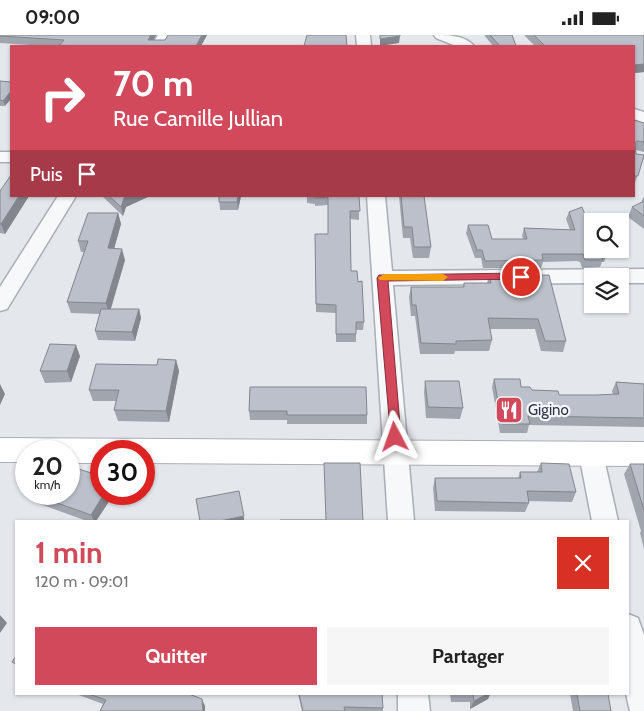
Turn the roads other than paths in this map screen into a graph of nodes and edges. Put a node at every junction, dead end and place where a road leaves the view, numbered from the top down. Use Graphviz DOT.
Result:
graph roads {
  1 [pos="441,35"];
  2 [pos="465,45"];
  3 [pos="66,197"];
  4 [pos="376,197"];
  5 [pos="584,276"];
  6 [pos="629,276"];
  7 [pos="644,276"];
  8 [pos="382,278"];
  9 [pos="0,304"];
  10 [pos="0,450"];
  11 [pos="396,451"];
  12 [pos="591,454"];
  13 [pos="644,454"];
  14 [pos="401,520"];
  15 [pos="605,520"];
  16 [pos="629,633"];
  17 [pos="413,695"];
  18 [pos="644,707"];
  19 [pos="414,711"];
  1 -- 2 [label="street"];
  3 -- 9 [label="street"];
  4 -- 8 [label="street"];
  5 -- 8 [label="street"];
  6 -- 7 [label="street"];
  8 -- 11 [label="street"];
  10 -- 11 [label="main road"];
  11 -- 12 [label="main road"];
  11 -- 14 [label="street"];
  12 -- 13 [label="main road"];
  12 -- 15 [label="street"];
  16 -- 18 [label="street"];
  17 -- 19 [label="street"];
}
